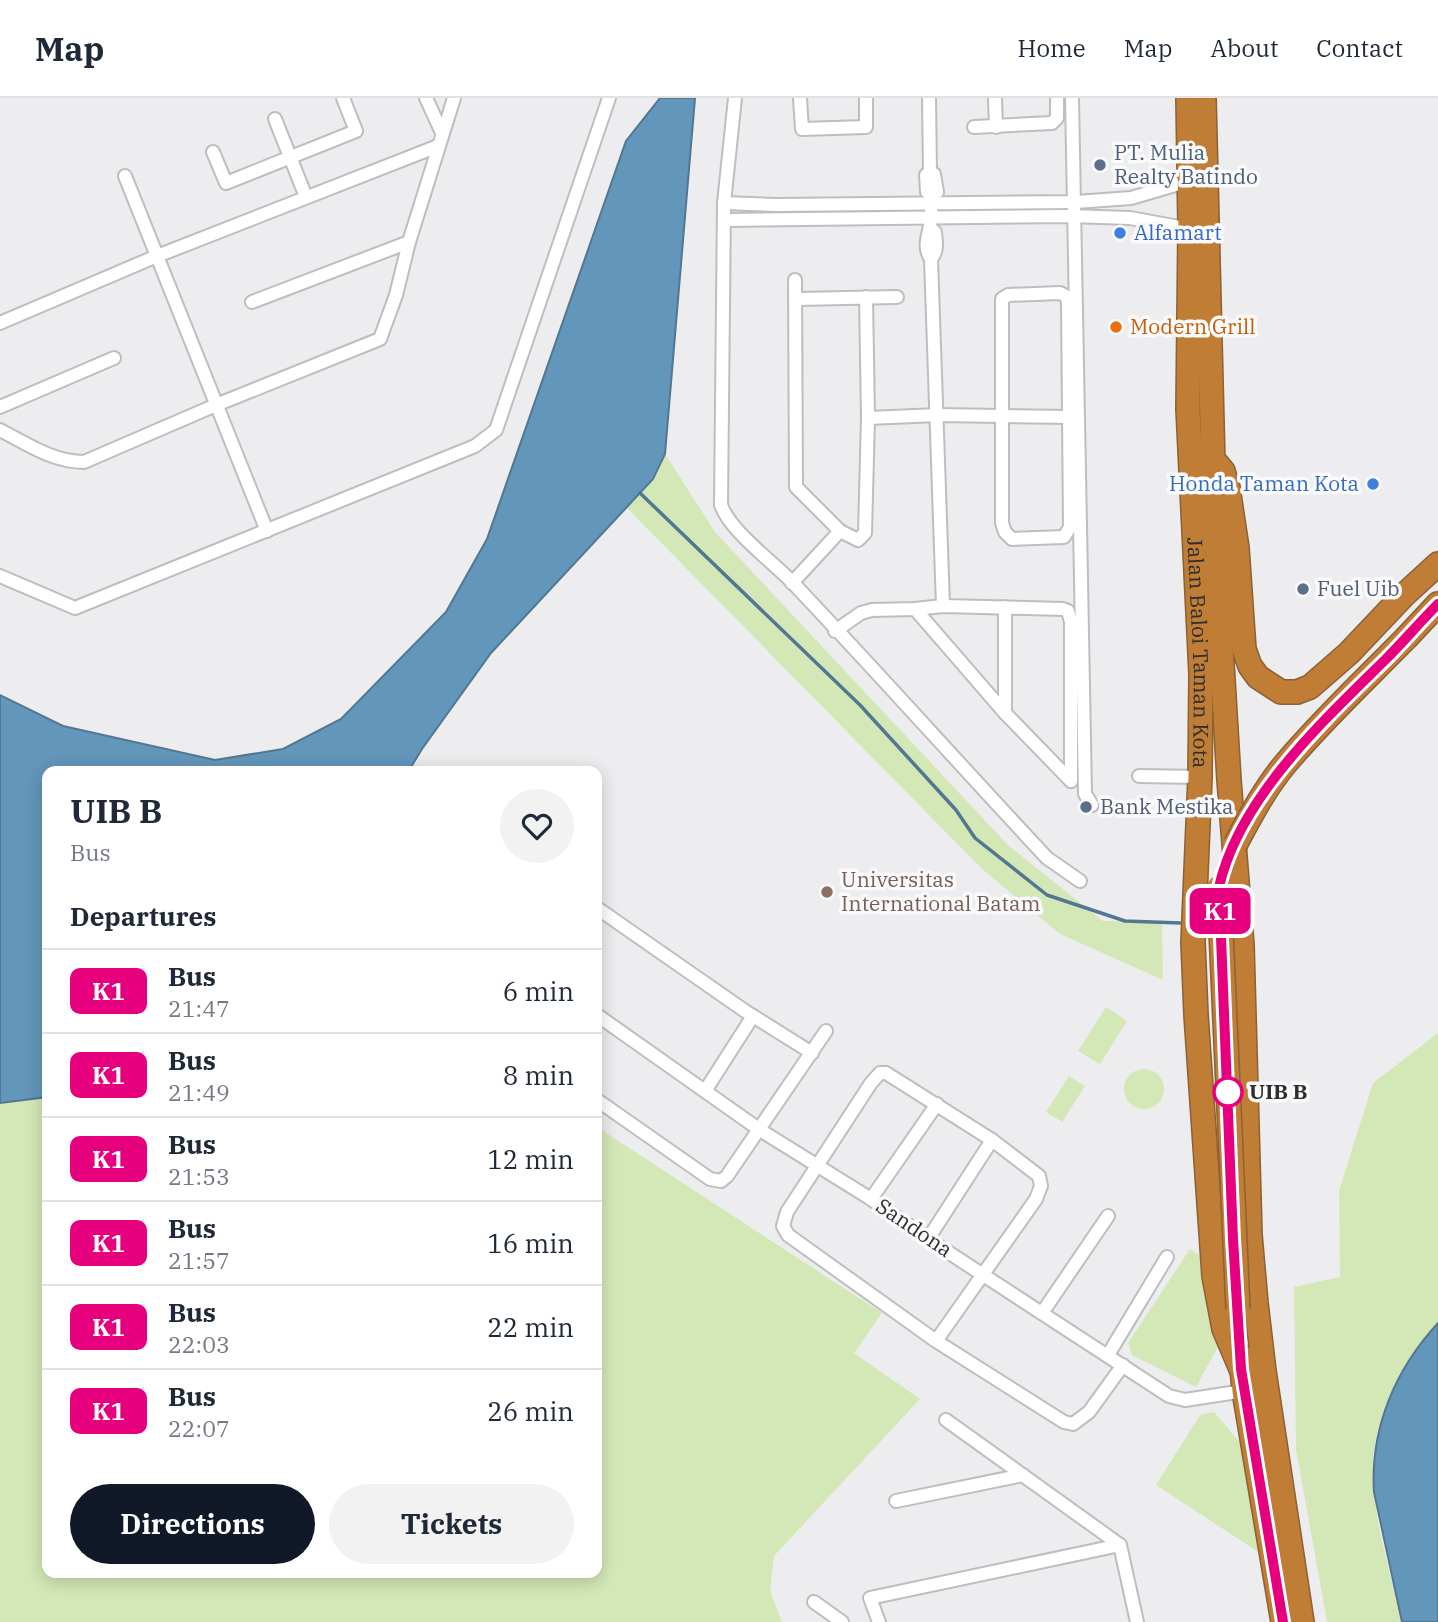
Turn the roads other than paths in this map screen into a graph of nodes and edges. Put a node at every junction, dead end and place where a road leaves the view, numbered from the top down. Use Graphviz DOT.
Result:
graph roads {
  1 [pos="343,98"];
  2 [pos="426,98"];
  3 [pos="454,98"];
  4 [pos="609,98"];
  5 [pos="735,98"];
  6 [pos="800,98"];
  7 [pos="866,98"];
  8 [pos="929,98"];
  9 [pos="995,98"];
  10 [pos="1057,98"];
  11 [pos="1072,98"];
  12 [pos="1188,98"];
  13 [pos="1203,98"];
  14 [pos="275,119"];
  15 [pos="974,127"];
  16 [pos="996,127"];
  17 [pos="440,139"];
  18 [pos="213,152"];
  19 [pos="290,157"];
  20 [pos="125,176"];
  21 [pos="1189,181"];
  22 [pos="306,197"];
  23 [pos="931,198"];
  24 [pos="1076,202"];
  25 [pos="724,203"];
  26 [pos="830,204"];
  27 [pos="1076,218"];
  28 [pos="724,220"];
  29 [pos="829,220"];
  30 [pos="930,223"];
  31 [pos="1190,229"];
  32 [pos="409,242"];
  33 [pos="157,256"];
  34 [pos="795,280"];
  35 [pos="866,297"];
  36 [pos="897,297"];
  37 [pos="796,299"];
  38 [pos="252,302"];
  39 [pos="0,323"];
  40 [pos="114,358"];
  41 [pos="216,405"];
  42 [pos="0,407"];
  43 [pos="1199,408"];
  44 [pos="938,415"];
  45 [pos="1002,416"];
  46 [pos="1069,417"];
  47 [pos="868,418"];
  48 [pos="0,430"];
  49 [pos="1211,458"];
  50 [pos="267,531"];
  51 [pos="840,531"];
  52 [pos="1438,564"];
  53 [pos="0,576"];
  54 [pos="792,583"];
  55 [pos="1438,604"];
  56 [pos="943,606"];
  57 [pos="1006,607"];
  58 [pos="915,609"];
  59 [pos="835,631"];
  60 [pos="1005,713"];
  61 [pos="1139,776"];
  62 [pos="1200,777"];
  63 [pos="1092,805"];
  64 [pos="1080,881"];
  65 [pos="602,911"];
  66 [pos="1193,942"];
  67 [pos="1242,945"];
  68 [pos="753,1016"];
  69 [pos="602,1019"];
  70 [pos="826,1031"];
  71 [pos="812,1053"];
  72 [pos="705,1091"];
  73 [pos="602,1103"];
  74 [pos="937,1104"];
  75 [pos="761,1130"];
  76 [pos="992,1140"];
  77 [pos="817,1167"];
  78 [pos="872,1199"];
  79 [pos="1108,1216"];
  80 [pos="928,1239"];
  81 [pos="1167,1257"];
  82 [pos="984,1275"];
  83 [pos="1042,1313"];
  84 [pos="936,1341"];
  85 [pos="1108,1355"];
  86 [pos="1123,1365"];
  87 [pos="1243,1380"];
  88 [pos="946,1420"];
  89 [pos="1023,1475"];
  90 [pos="896,1501"];
  91 [pos="1120,1545"];
  92 [pos="814,1602"];
  93 [pos="842,1622"];
  94 [pos="878,1622"];
  95 [pos="1137,1622"];
  96 [pos="1283,1622"];
  97 [pos="1302,1622"];
  1 -- 19 [label="street"];
  2 -- 17 [label="street"];
  3 -- 17 [label="street"];
  4 -- 50 [label="street"];
  5 -- 25 [label="street"];
  6 -- 7 [label="street"];
  8 -- 23 [label="street"];
  9 -- 16 [label="street"];
  10 -- 16 [label="street"];
  11 -- 24 [label="street"];
  12 -- 21 [label="highway, Jalan Baloi Taman Kota"];
  13 -- 43 [label="highway, Jalan Baloi Taman Kota"];
  14 -- 19 [label="street"];
  15 -- 16 [label="street"];
  17 -- 22 [label="street"];
  17 -- 32 [label="street"];
  18 -- 19 [label="street"];
  19 -- 22 [label="street"];
  20 -- 33 [label="street"];
  21 -- 24 [label="street"];
  21 -- 31 [label="highway, Jalan Baloi Taman Kota"];
  22 -- 33 [label="street"];
  23 -- 24 [label="street"];
  23 -- 26 [label="street"];
  23 -- 30 [label="street"];
  24 -- 27 [label="street"];
  25 -- 26 [label="street"];
  25 -- 28 [label="street"];
  26 -- 29 [label="street"];
  27 -- 30 [label="street"];
  27 -- 31 [label="street"];
  27 -- 63 [label="street"];
  28 -- 29 [label="street"];
  28 -- 54 [label="street"];
  29 -- 30 [label="street"];
  30 -- 44 [label="street"];
  31 -- 43 [label="highway, Jalan Baloi Taman Kota"];
  32 -- 38 [label="street"];
  32 -- 41 [label="street"];
  33 -- 39 [label="street"];
  33 -- 41 [label="street"];
  34 -- 37 [label="street"];
  35 -- 36 [label="street"];
  35 -- 37 [label="street"];
  35 -- 47 [label="street"];
  37 -- 51 [label="street"];
  40 -- 42 [label="street"];
  41 -- 48 [label="street"];
  41 -- 50 [label="street"];
  43 -- 49 [label="highway, Jalan Baloi Taman Kota"];
  43 -- 62 [label="highway, Jalan Baloi Taman Kota"];
  44 -- 45 [label="street"];
  44 -- 47 [label="street"];
  44 -- 56 [label="street"];
  45 -- 46 [label="street"];
  45 -- 46 [label="street"];
  45 -- 46 [label="street"];
  47 -- 51 [label="street"];
  49 -- 52 [label="highway"];
  49 -- 67 [label="highway, Jalan Baloi Taman Kota"];
  50 -- 53 [label="street"];
  51 -- 54 [label="street"];
  54 -- 59 [label="street"];
  55 -- 87 [label="highway, bridge"];
  56 -- 57 [label="street"];
  56 -- 58 [label="street"];
  57 -- 60 [label="street"];
  57 -- 60 [label="street"];
  58 -- 59 [label="street"];
  58 -- 60 [label="street"];
  59 -- 64 [label="street"];
  61 -- 62 [label="street"];
  62 -- 66 [label="highway, Jalan Baloi Taman Kota"];
  65 -- 68 [label="street"];
  66 -- 67 [label="highway"];
  66 -- 87 [label="highway, Jalan Baloi Taman Kota"];
  67 -- 97 [label="highway, Jalan Baloi Taman Kota"];
  68 -- 71 [label="street"];
  68 -- 72 [label="street"];
  69 -- 72 [label="street, Sandona"];
  70 -- 71 [label="street"];
  71 -- 75 [label="street"];
  72 -- 75 [label="street, Sandona"];
  73 -- 75 [label="street"];
  74 -- 76 [label="street"];
  74 -- 77 [label="street"];
  74 -- 78 [label="street"];
  75 -- 77 [label="street, Sandona"];
  76 -- 80 [label="street"];
  76 -- 82 [label="street"];
  77 -- 78 [label="street, Sandona"];
  77 -- 84 [label="street"];
  78 -- 80 [label="street, Sandona"];
  79 -- 83 [label="street"];
  80 -- 82 [label="street, Sandona"];
  81 -- 85 [label="street"];
  82 -- 83 [label="street, Sandona"];
  82 -- 84 [label="street"];
  83 -- 85 [label="street, Sandona"];
  84 -- 86 [label="street"];
  85 -- 86 [label="street, Sandona"];
  86 -- 87 [label="street, Sandona"];
  87 -- 96 [label="highway"];
  88 -- 89 [label="street"];
  89 -- 90 [label="street"];
  89 -- 91 [label="street"];
  91 -- 94 [label="street"];
  91 -- 95 [label="street"];
  92 -- 93 [label="street"];
}
